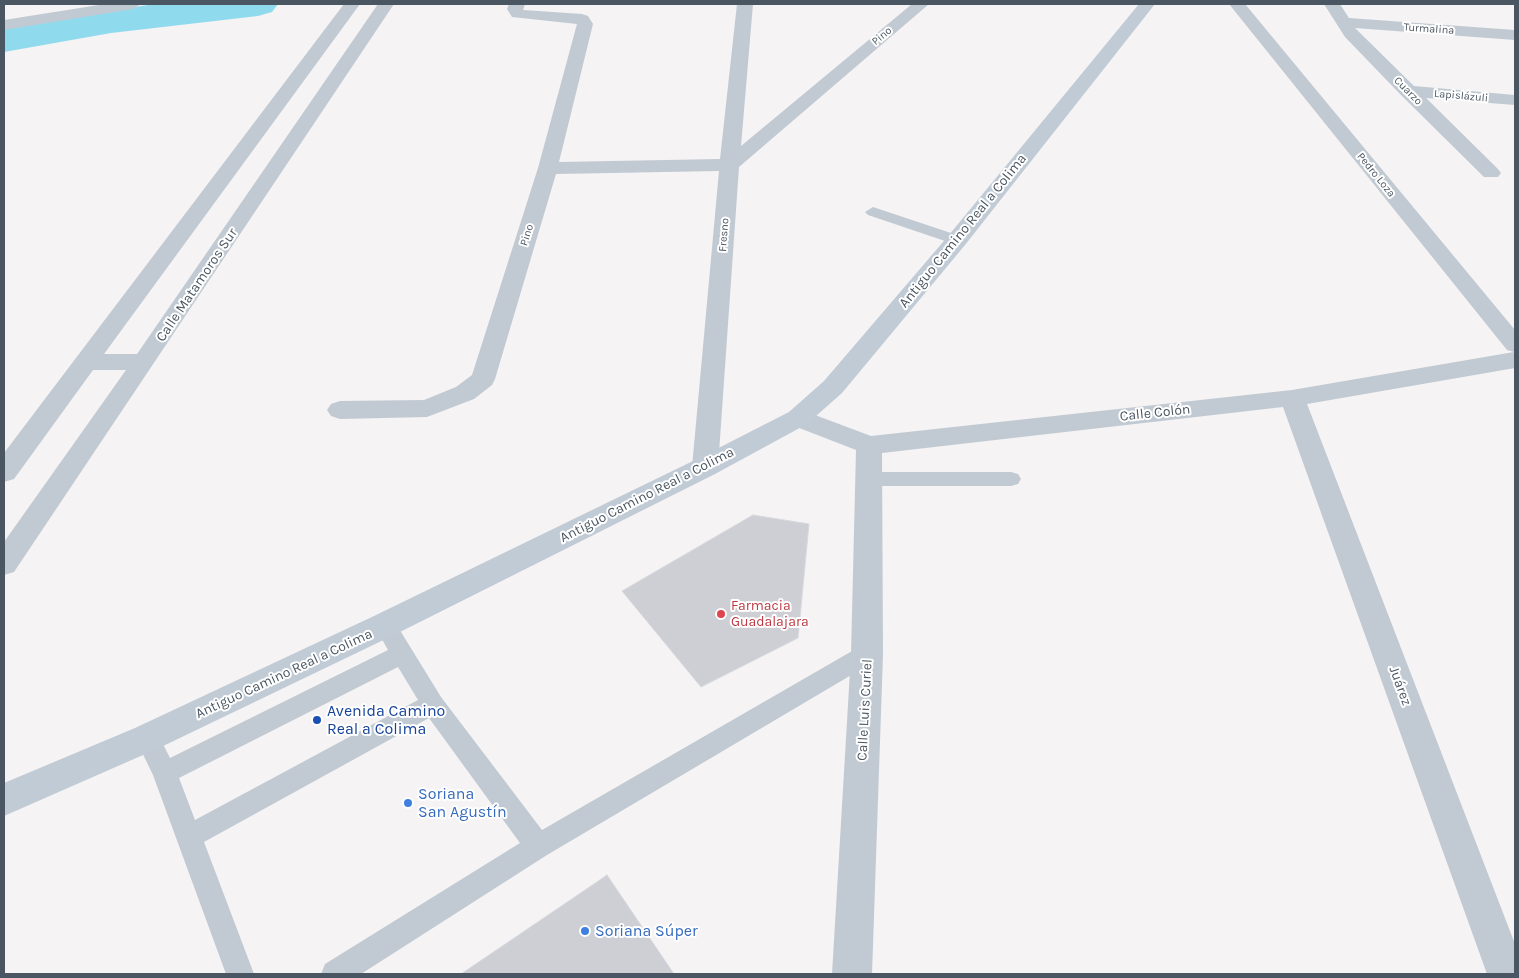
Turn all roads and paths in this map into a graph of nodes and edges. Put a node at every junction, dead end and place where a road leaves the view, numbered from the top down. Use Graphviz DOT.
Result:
graph roads {
  1 [pos="133,4"];
  2 [pos="352,4"];
  3 [pos="386,4"];
  4 [pos="517,4"];
  5 [pos="745,4"];
  6 [pos="921,4"];
  7 [pos="1147,4"];
  8 [pos="1237,4"];
  9 [pos="1332,4"];
  10 [pos="1344,22"];
  11 [pos="4,25"];
  12 [pos="1515,35"];
  13 [pos="1407,91"];
  14 [pos="1515,100"];
  15 [pos="729,165"];
  16 [pos="548,168"];
  17 [pos="1491,173"];
  18 [pos="873,212"];
  19 [pos="957,240"];
  20 [pos="1515,345"];
  21 [pos="1515,360"];
  22 [pos="85,362"];
  23 [pos="144,362"];
  24 [pos="1292,398"];
  25 [pos="340,410"];
  26 [pos="798,418"];
  27 [pos="869,445"];
  28 [pos="705,467"];
  29 [pos="4,472"];
  30 [pos="1011,478"];
  31 [pos="869,479"];
  32 [pos="4,564"];
  33 [pos="385,626"];
  34 [pos="404,653"];
  35 [pos="867,654"];
  36 [pos="433,704"];
  37 [pos="148,738"];
  38 [pos="165,773"];
  39 [pos="4,800"];
  40 [pos="188,837"];
  41 [pos="538,846"];
  42 [pos="240,974"];
  43 [pos="335,974"];
  44 [pos="852,974"];
  45 [pos="1507,974"];
  1 -- 11 [label="street"];
  2 -- 22 [label="street"];
  3 -- 23 [label="street, Calle Matamoros Sur"];
  4 -- 16 [label="street, Pino"];
  5 -- 15 [label="street, Fresno"];
  6 -- 15 [label="street, Pino"];
  7 -- 19 [label="main road, Antiguo Camino Real a Colima"];
  8 -- 20 [label="street, Pedro Loza"];
  9 -- 10 [label="street, Cuarzo"];
  10 -- 12 [label="street, Turmalina"];
  10 -- 13 [label="street, Cuarzo"];
  13 -- 14 [label="street, Lapislázuli"];
  13 -- 17 [label="street, Cuarzo"];
  15 -- 16 [label="street"];
  15 -- 28 [label="street, Fresno"];
  16 -- 25 [label="street, Pino"];
  18 -- 19 [label="lane"];
  19 -- 26 [label="main road, Antiguo Camino Real a Colima"];
  21 -- 24 [label="street, Calle Colón"];
  22 -- 23 [label="street"];
  22 -- 29 [label="street"];
  23 -- 32 [label="street, Calle Matamoros Sur"];
  24 -- 27 [label="street, Calle Colón"];
  24 -- 45 [label="street, Juárez"];
  26 -- 27 [label="street, Calle Colón"];
  26 -- 28 [label="main road, Antiguo Camino Real a Colima"];
  27 -- 31 [label="street, Calle Luis Curiel"];
  28 -- 33 [label="main road, Antiguo Camino Real a Colima"];
  30 -- 31 [label="lane"];
  31 -- 35 [label="street, Calle Luis Curiel"];
  33 -- 34 [label="lane"];
  33 -- 37 [label="main road, Antiguo Camino Real a Colima"];
  34 -- 36 [label="lane"];
  34 -- 38 [label="lane"];
  35 -- 41 [label="lane"];
  35 -- 44 [label="street, Calle Luis Curiel"];
  36 -- 40 [label="lane"];
  36 -- 41 [label="lane"];
  37 -- 38 [label="lane"];
  37 -- 39 [label="main road, Antiguo Camino Real a Colima"];
  38 -- 40 [label="lane"];
  40 -- 42 [label="lane"];
  41 -- 43 [label="lane"];
}
